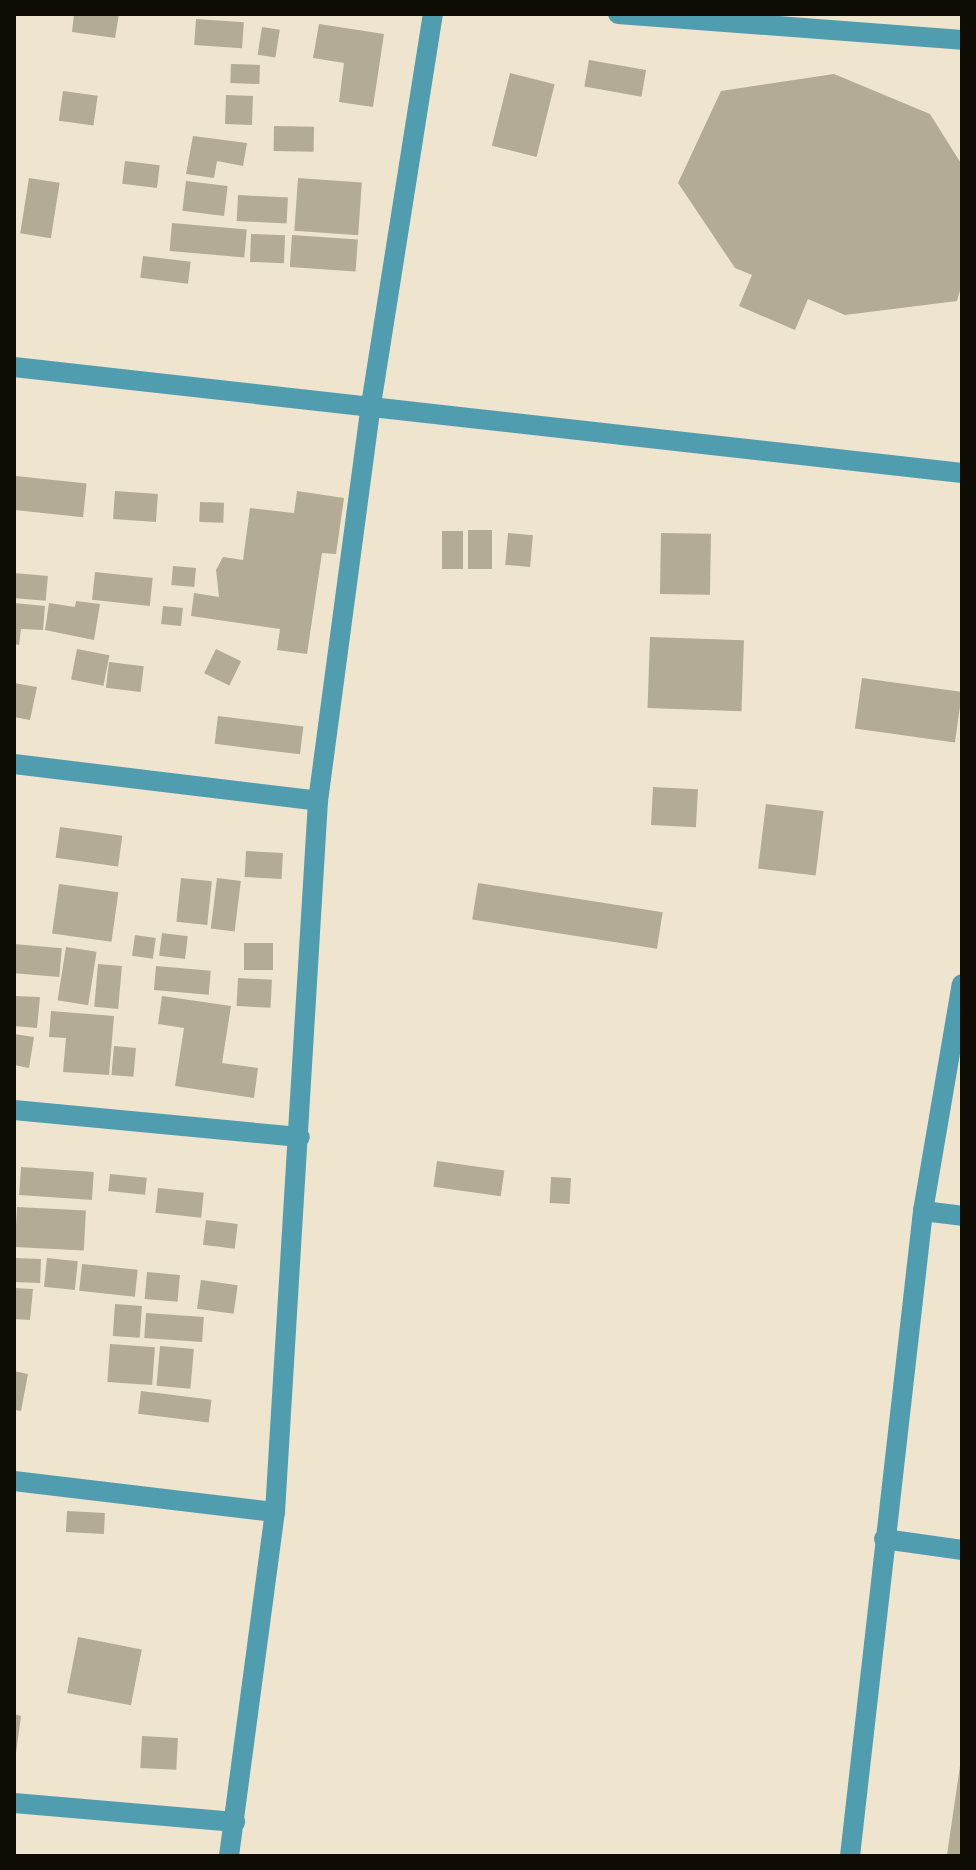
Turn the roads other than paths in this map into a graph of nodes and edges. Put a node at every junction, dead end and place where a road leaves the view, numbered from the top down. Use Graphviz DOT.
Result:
graph roads {
  1 [pos="433,14"];
  2 [pos="618,14"];
  3 [pos="962,40"];
  4 [pos="14,367"];
  5 [pos="370,411"];
  6 [pos="962,473"];
  7 [pos="14,764"];
  8 [pos="318,801"];
  9 [pos="962,984"];
  10 [pos="14,1110"];
  11 [pos="300,1137"];
  12 [pos="923,1211"];
  13 [pos="962,1216"];
  14 [pos="14,1481"];
  15 [pos="275,1512"];
  16 [pos="884,1539"];
  17 [pos="962,1550"];
  18 [pos="14,1803"];
  19 [pos="235,1822"];
  20 [pos="229,1856"];
  21 [pos="850,1856"];
  1 -- 5 [label="street"];
  2 -- 3 [label="street"];
  4 -- 5 [label="street"];
  5 -- 6 [label="street"];
  5 -- 8 [label="street"];
  7 -- 8 [label="street"];
  8 -- 11 [label="street"];
  9 -- 12 [label="street"];
  10 -- 11 [label="street"];
  11 -- 15 [label="street"];
  12 -- 13 [label="street"];
  12 -- 16 [label="street"];
  14 -- 15 [label="street"];
  15 -- 19 [label="street"];
  16 -- 17 [label="street"];
  16 -- 21 [label="street"];
  18 -- 19 [label="street"];
  19 -- 20 [label="street"];
}
